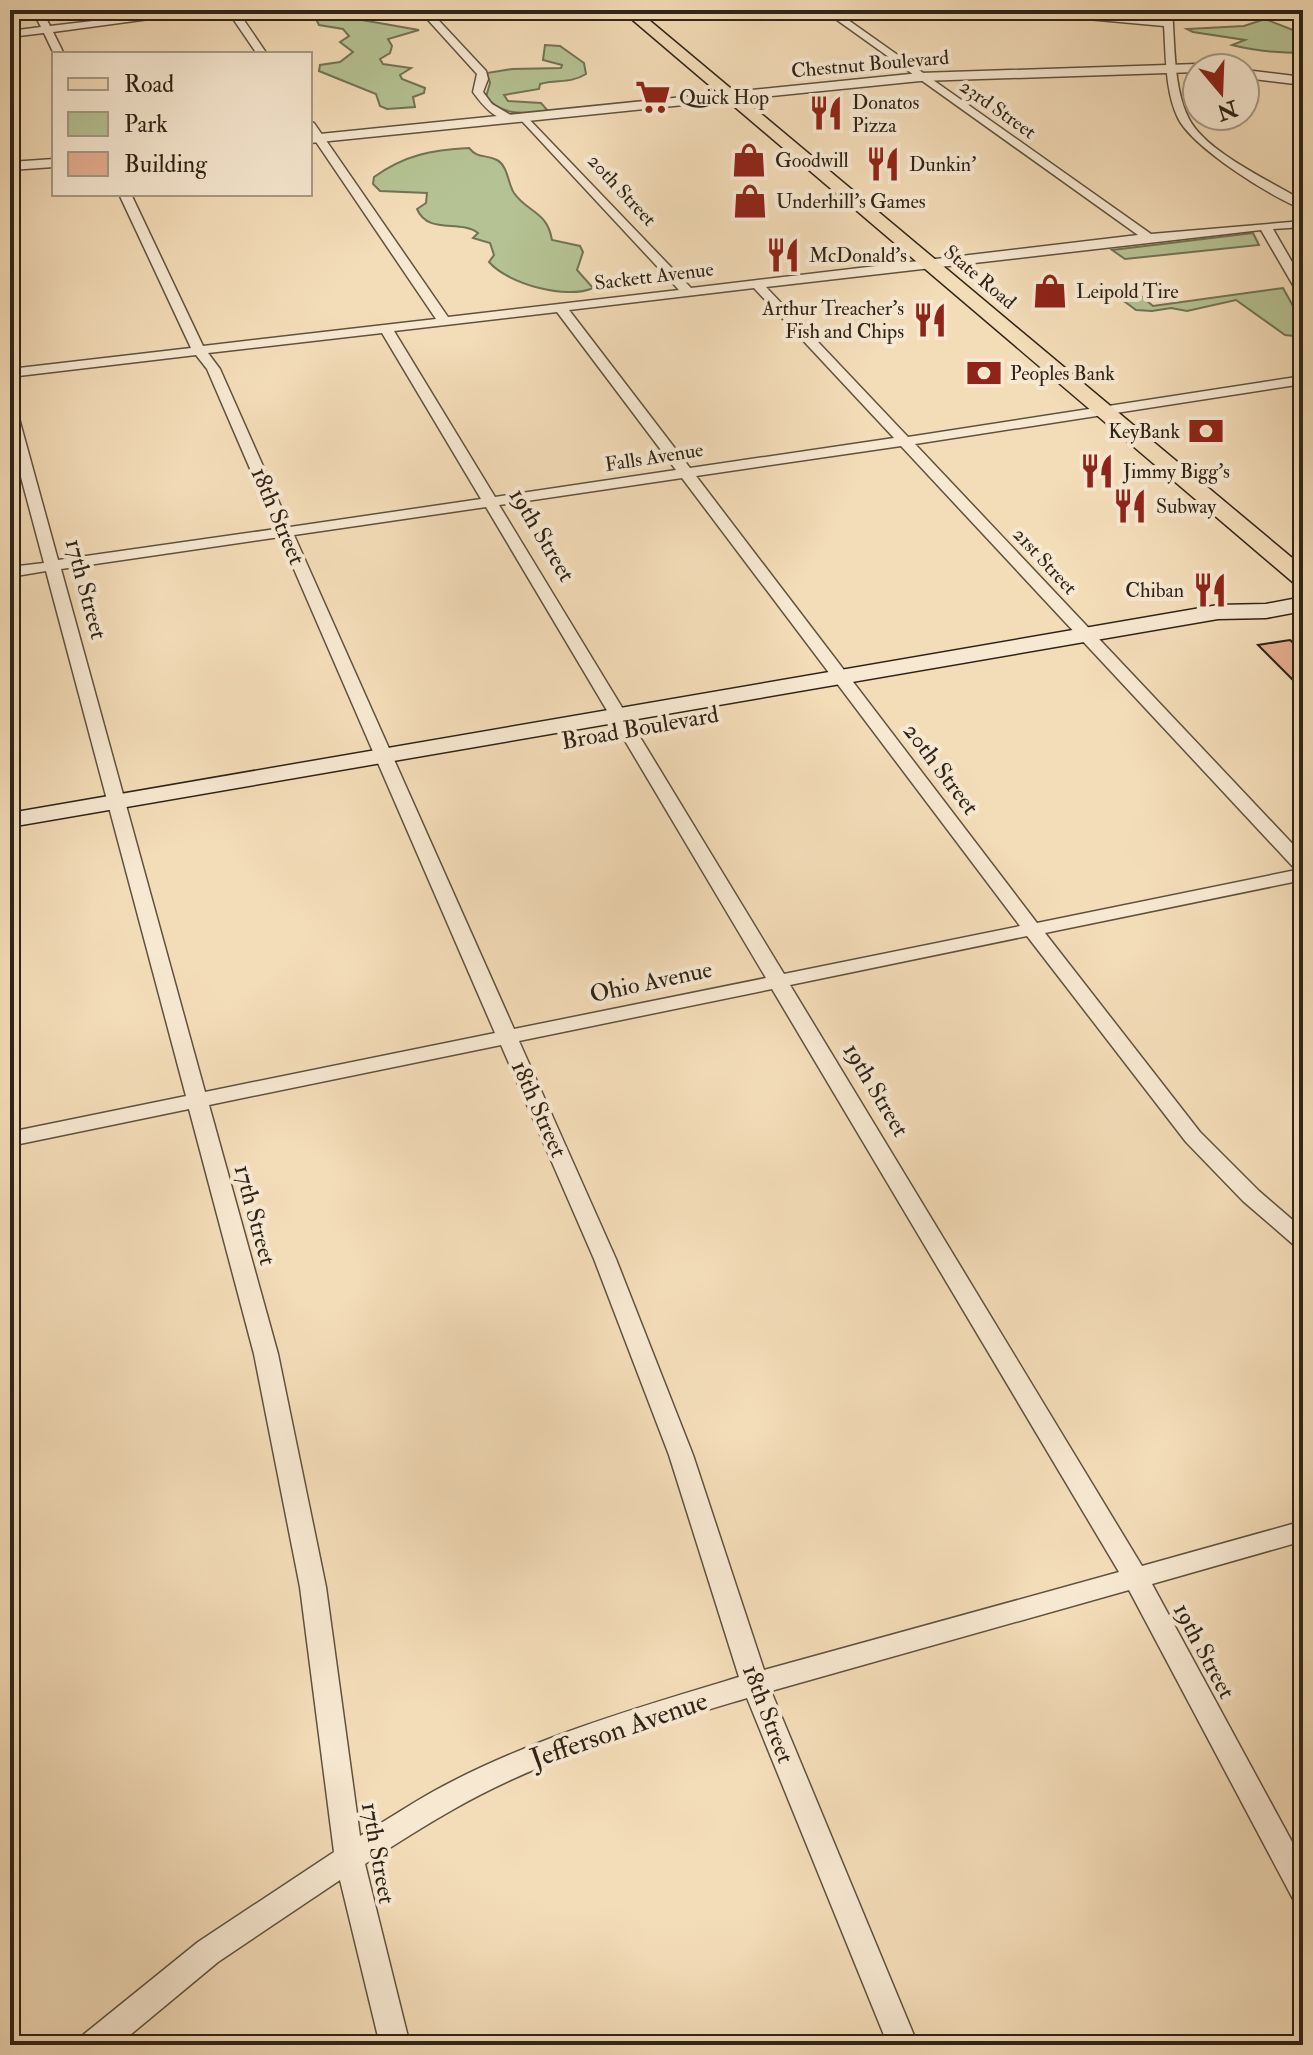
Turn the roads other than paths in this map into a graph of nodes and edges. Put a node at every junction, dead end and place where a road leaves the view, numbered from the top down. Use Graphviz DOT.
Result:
graph roads {
  1 [pos="37,10"];
  2 [pos="211,10"];
  3 [pos="232,10"];
  4 [pos="424,10"];
  5 [pos="628,10"];
  6 [pos="828,10"];
  7 [pos="994,10"];
  8 [pos="1167,10"];
  9 [pos="1168,23"];
  10 [pos="48,29"];
  11 [pos="10,34"];
  12 [pos="58,52"];
  13 [pos="261,52"];
  14 [pos="898,61"];
  15 [pos="1174,68"];
  16 [pos="1181,68"];
  17 [pos="964,75"];
  18 [pos="1261,76"];
  19 [pos="920,77"];
  20 [pos="1303,81"];
  21 [pos="732,98"];
  22 [pos="518,119"];
  23 [pos="315,139"];
  24 [pos="52,163"];
  25 [pos="10,166"];
  26 [pos="126,196"];
  27 [pos="1303,206"];
  28 [pos="1303,224"];
  29 [pos="1265,226"];
  30 [pos="1148,237"];
  31 [pos="928,263"];
  32 [pos="757,284"];
  33 [pos="688,292"];
  34 [pos="1303,292"];
  35 [pos="560,307"];
  36 [pos="444,321"];
  37 [pos="386,328"];
  38 [pos="201,350"];
  39 [pos="10,373"];
  40 [pos="1303,380"];
  41 [pos="10,411"];
  42 [pos="1104,411"];
  43 [pos="905,441"];
  44 [pos="686,472"];
  45 [pos="492,502"];
  46 [pos="286,532"];
  47 [pos="53,565"];
  48 [pos="10,572"];
  49 [pos="1303,579"];
  50 [pos="1303,604"];
  51 [pos="1093,642"];
  52 [pos="848,684"];
  53 [pos="626,723"];
  54 [pos="388,763"];
  55 [pos="120,810"];
  56 [pos="10,820"];
  57 [pos="10,837"];
  58 [pos="1303,866"];
  59 [pos="1303,874"];
  60 [pos="1032,930"];
  61 [pos="779,982"];
  62 [pos="508,1037"];
  63 [pos="197,1100"];
  64 [pos="10,1139"];
  65 [pos="1303,1241"];
  66 [pos="1303,1531"];
  67 [pos="1136,1578"];
  68 [pos="755,1684"];
  69 [pos="349,1858"];
  70 [pos="1303,1890"];
  71 [pos="94,2045"];
  72 [pos="395,2045"];
  73 [pos="903,2045"];
  1 -- 10 [label="street"];
  2 -- 10 [label="street"];
  3 -- 13 [label="street"];
  4 -- 22 [label="street, 20th Street"];
  5 -- 21 [label="main road, State Road"];
  6 -- 14 [label="street, 23rd Street"];
  7 -- 9 [label="street"];
  8 -- 9 [label="street"];
  9 -- 15 [label="street"];
  10 -- 11 [label="street"];
  10 -- 12 [label="street"];
  14 -- 17 [label="street"];
  14 -- 19 [label="street, 23rd Street"];
  15 -- 16 [label="street, Chestnut Boulevard"];
  15 -- 17 [label="street, Chestnut Boulevard"];
  15 -- 27 [label="street"];
  17 -- 19 [label="street, Chestnut Boulevard"];
  18 -- 20 [label="street"];
  19 -- 21 [label="street, Chestnut Boulevard"];
  19 -- 30 [label="street, 23rd Street"];
  21 -- 22 [label="street, Chestnut Boulevard"];
  21 -- 31 [label="main road, State Road"];
  22 -- 23 [label="street, Chestnut Boulevard"];
  22 -- 33 [label="street, 20th Street"];
  23 -- 36 [label="street"];
  24 -- 25 [label="street"];
  26 -- 38 [label="street, 18th Street"];
  28 -- 29 [label="street, Sackett Avenue"];
  29 -- 30 [label="street, Sackett Avenue"];
  29 -- 34 [label="street"];
  30 -- 31 [label="street, Sackett Avenue"];
  31 -- 32 [label="street, Sackett Avenue"];
  31 -- 42 [label="main road, State Road"];
  32 -- 33 [label="street, Sackett Avenue"];
  32 -- 43 [label="street, 21st Street"];
  33 -- 35 [label="street, Sackett Avenue"];
  35 -- 36 [label="street, Sackett Avenue"];
  35 -- 44 [label="street, 20th Street"];
  36 -- 37 [label="street, Sackett Avenue"];
  37 -- 38 [label="street, Sackett Avenue"];
  37 -- 45 [label="street, 19th Street"];
  38 -- 39 [label="street, Sackett Avenue"];
  38 -- 46 [label="street, 18th Street"];
  40 -- 42 [label="street, Falls Avenue"];
  41 -- 47 [label="street, 17th Street"];
  42 -- 43 [label="street, Falls Avenue"];
  42 -- 49 [label="main road, State Road"];
  43 -- 44 [label="street, Falls Avenue"];
  43 -- 51 [label="street, 21st Street"];
  44 -- 45 [label="street, Falls Avenue"];
  44 -- 52 [label="street, 20th Street"];
  45 -- 46 [label="street, Falls Avenue"];
  45 -- 53 [label="street, 19th Street"];
  46 -- 47 [label="street, Falls Avenue"];
  46 -- 54 [label="street, 18th Street"];
  47 -- 48 [label="street, Falls Avenue"];
  47 -- 55 [label="street, 17th Street"];
  50 -- 51 [label="main road, Broad Boulevard"];
  51 -- 52 [label="main road, Broad Boulevard"];
  51 -- 58 [label="street, 21st Street"];
  52 -- 53 [label="main road, Broad Boulevard"];
  52 -- 60 [label="street, 20th Street"];
  53 -- 54 [label="main road, Broad Boulevard"];
  53 -- 61 [label="street, 19th Street"];
  54 -- 55 [label="main road, Broad Boulevard"];
  54 -- 62 [label="street, 18th Street"];
  55 -- 56 [label="main road, Broad Boulevard"];
  55 -- 57 [label="main road, Broad Boulevard"];
  55 -- 63 [label="street, 17th Street"];
  59 -- 60 [label="street, Ohio Avenue"];
  60 -- 61 [label="street, Ohio Avenue"];
  60 -- 65 [label="street, 20th Street"];
  61 -- 62 [label="street, Ohio Avenue"];
  61 -- 67 [label="street, 19th Street"];
  62 -- 63 [label="street, Ohio Avenue"];
  62 -- 68 [label="street, 18th Street"];
  63 -- 64 [label="street, Ohio Avenue"];
  63 -- 69 [label="street, 17th Street"];
  66 -- 67 [label="street, Jefferson Avenue"];
  67 -- 68 [label="street, Jefferson Avenue"];
  67 -- 70 [label="street, 19th Street"];
  68 -- 69 [label="street, Jefferson Avenue"];
  68 -- 73 [label="street, 18th Street"];
  69 -- 71 [label="street, Jefferson Avenue"];
  69 -- 72 [label="street, 17th Street"];
}
